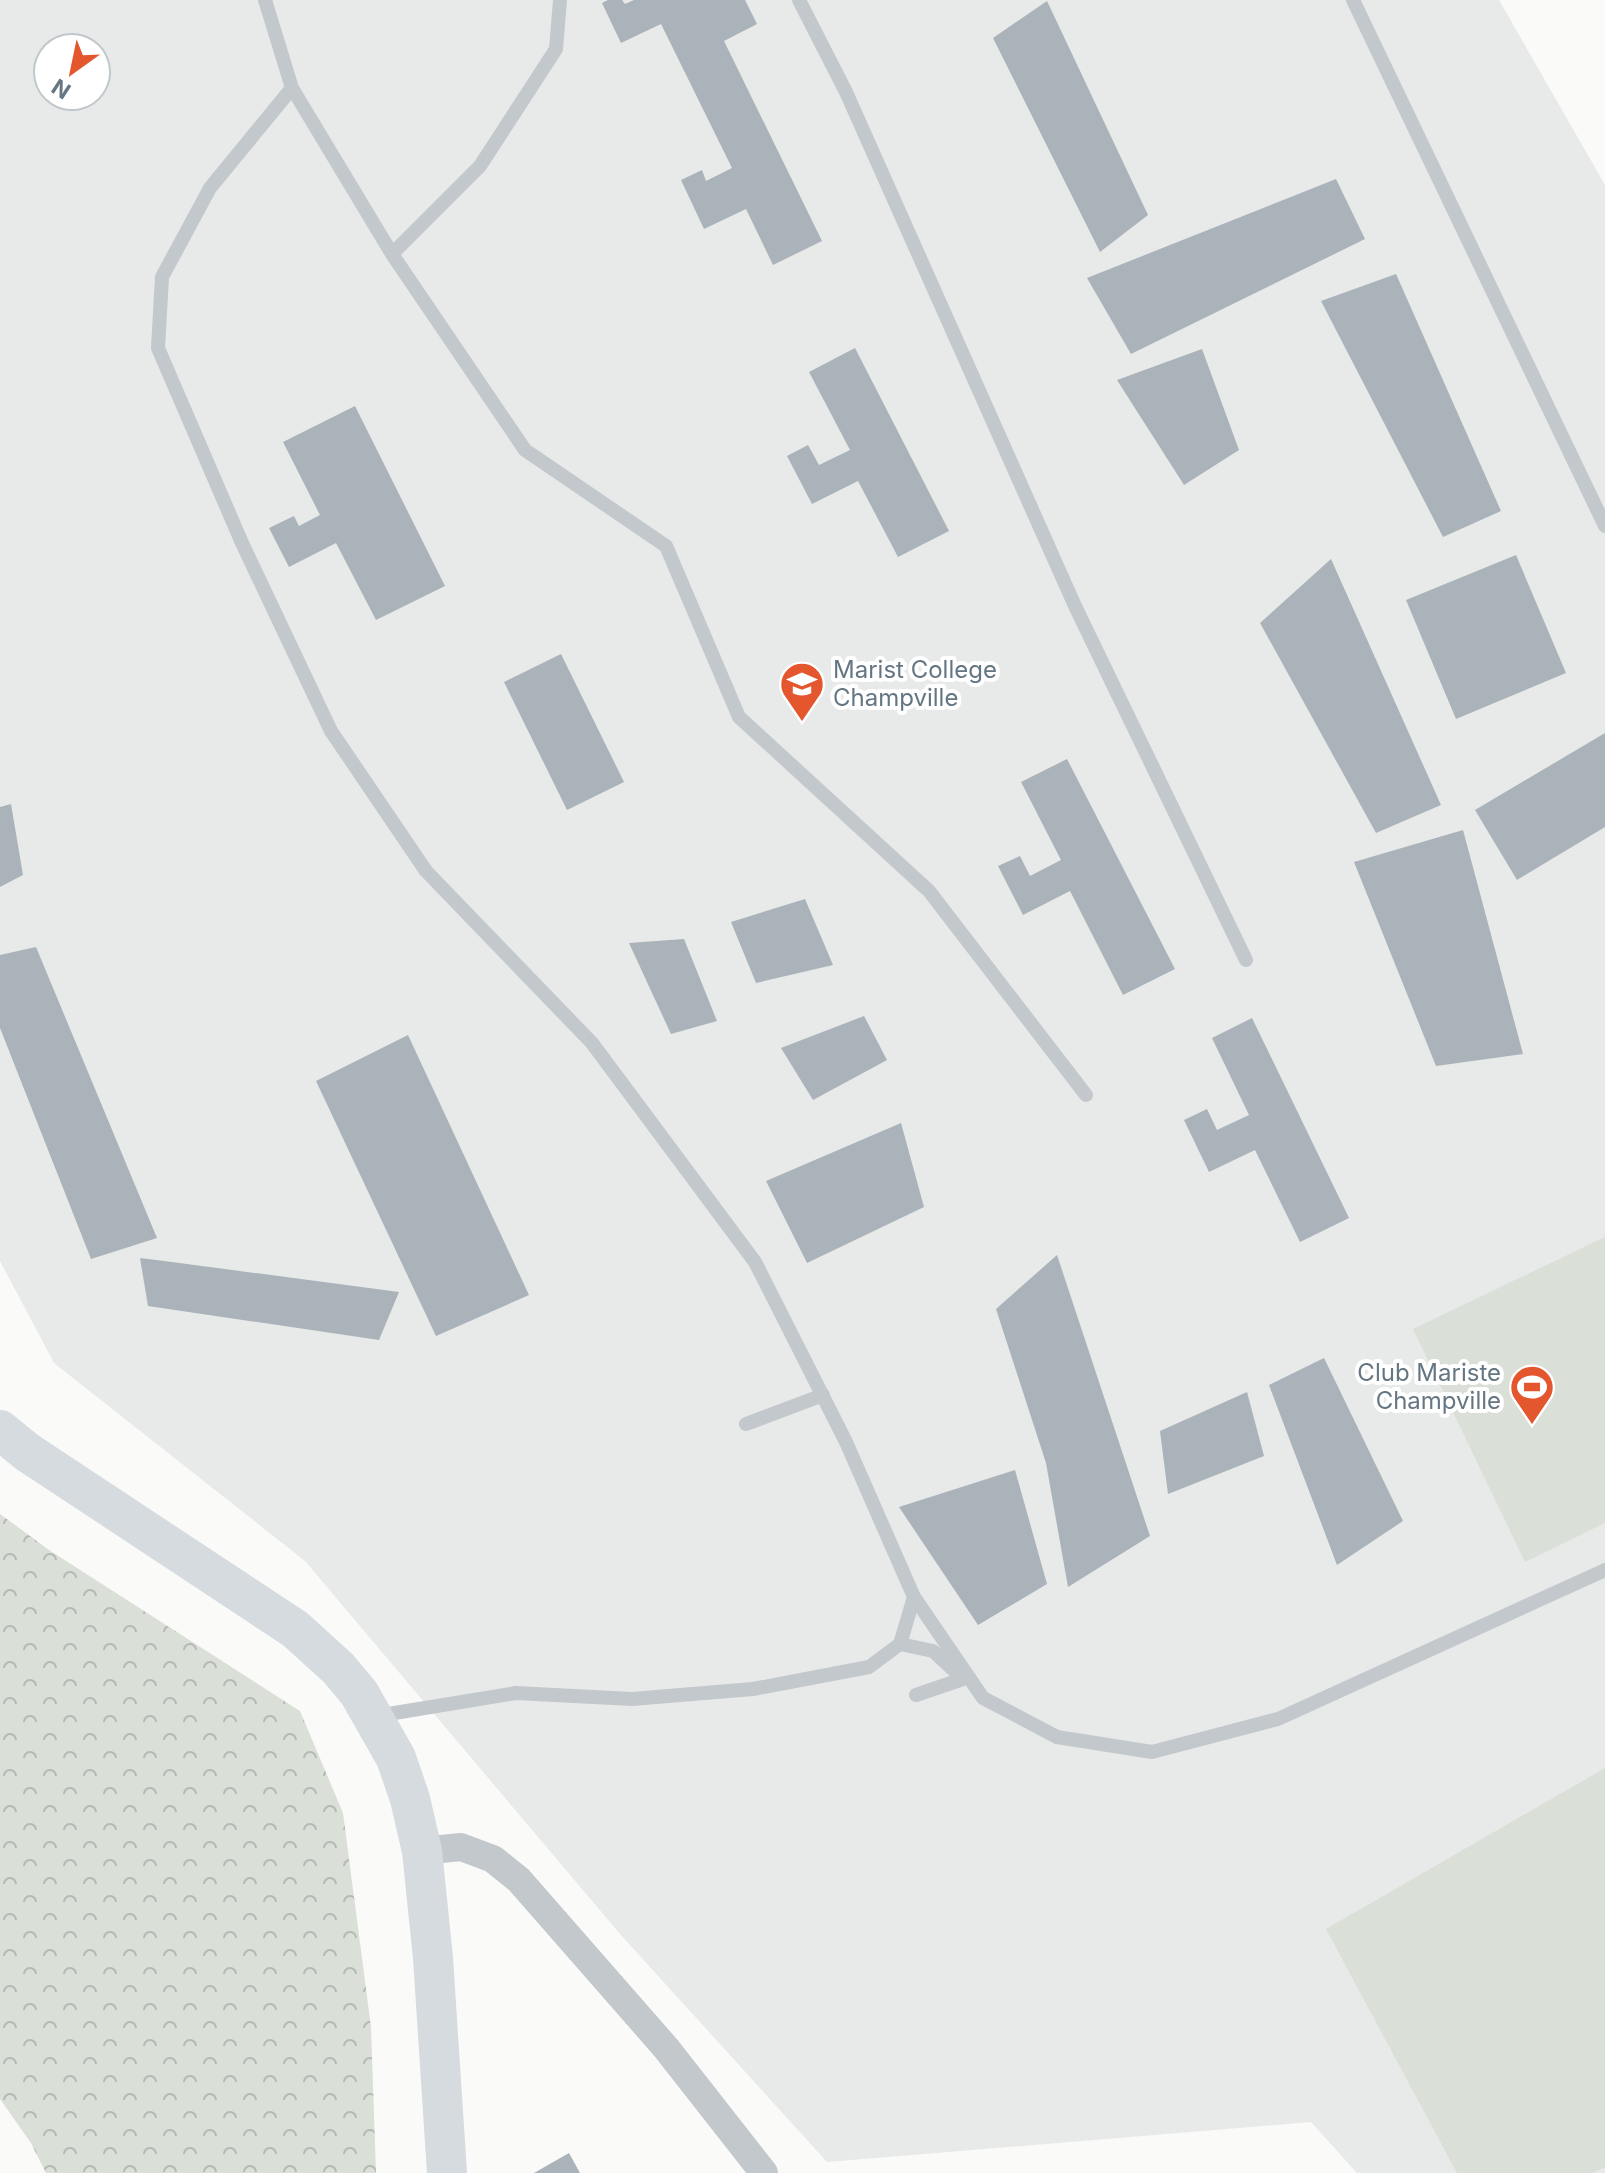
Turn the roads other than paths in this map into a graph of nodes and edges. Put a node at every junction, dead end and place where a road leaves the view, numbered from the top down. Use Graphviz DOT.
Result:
graph roads {
  1 [pos="265,0"];
  2 [pos="560,0"];
  3 [pos="799,0"];
  4 [pos="1353,0"];
  5 [pos="292,88"];
  6 [pos="392,254"];
  7 [pos="1605,526"];
  8 [pos="1246,960"];
  9 [pos="1086,1095"];
  10 [pos="823,1395"];
  11 [pos="746,1424"];
  12 [pos="0,1430"];
  13 [pos="1605,1570"];
  14 [pos="914,1597"];
  15 [pos="900,1644"];
  16 [pos="963,1679"];
  17 [pos="916,1695"];
  18 [pos="983,1698"];
  19 [pos="372,1717"];
  20 [pos="422,1851"];
  21 [pos="447,2173"];
  22 [pos="764,2173"];
  1 -- 5 [label="lane"];
  2 -- 6 [label="lane"];
  3 -- 8 [label="lane"];
  4 -- 7 [label="lane"];
  5 -- 6 [label="lane"];
  5 -- 10 [label="lane"];
  6 -- 9 [label="lane"];
  10 -- 11 [label="lane"];
  10 -- 14 [label="lane"];
  12 -- 19 [label="street"];
  13 -- 18 [label="lane"];
  14 -- 15 [label="lane"];
  14 -- 18 [label="lane"];
  15 -- 16 [label="lane"];
  15 -- 19 [label="lane"];
  16 -- 17 [label="lane"];
  16 -- 18 [label="lane"];
  19 -- 20 [label="street"];
  20 -- 21 [label="street"];
  20 -- 22 [label="street"];
}
